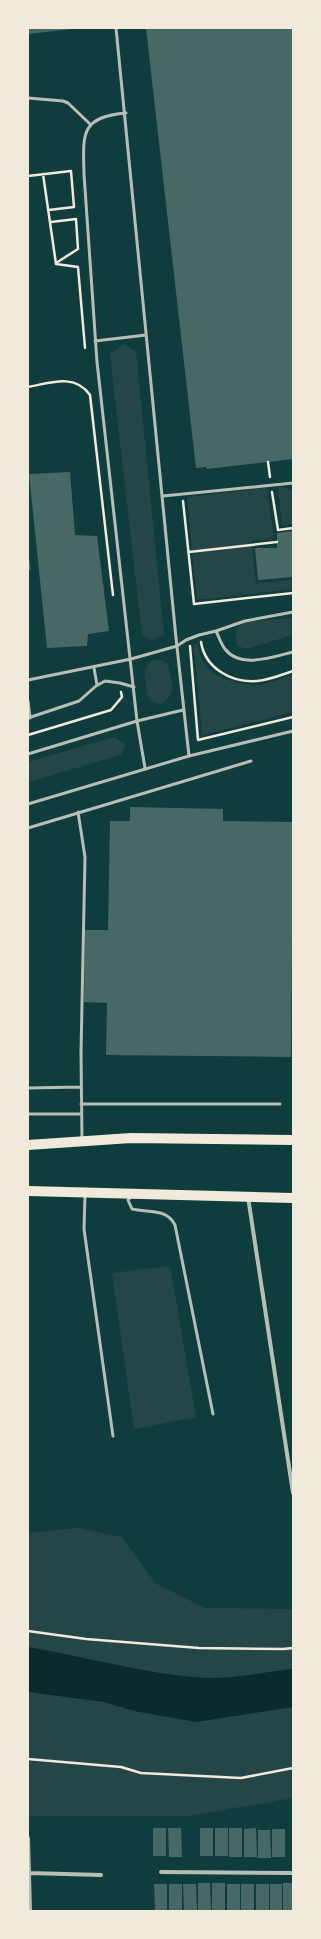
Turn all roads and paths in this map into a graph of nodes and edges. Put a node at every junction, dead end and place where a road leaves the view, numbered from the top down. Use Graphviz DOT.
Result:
graph roads {
  1 [pos="116,28"];
  2 [pos="28,98"];
  3 [pos="126,113"];
  4 [pos="90,124"];
  5 [pos="44,174"];
  6 [pos="28,176"];
  7 [pos="49,210"];
  8 [pos="51,222"];
  9 [pos="56,264"];
  10 [pos="146,335"];
  11 [pos="95,341"];
  12 [pos="85,348"];
  13 [pos="28,387"];
  14 [pos="268,462"];
  15 [pos="293,483"];
  16 [pos="271,485"];
  17 [pos="163,496"];
  18 [pos="183,500"];
  19 [pos="293,528"];
  20 [pos="277,542"];
  21 [pos="189,552"];
  22 [pos="293,593"];
  23 [pos="114,598"];
  24 [pos="293,612"];
  25 [pos="216,632"];
  26 [pos="200,638"];
  27 [pos="192,640"];
  28 [pos="177,646"];
  29 [pos="293,652"];
  30 [pos="131,659"];
  31 [pos="94,668"];
  32 [pos="293,671"];
  33 [pos="28,680"];
  34 [pos="99,684"];
  35 [pos="134,687"];
  36 [pos="28,701"];
  37 [pos="183,710"];
  38 [pos="293,717"];
  39 [pos="29,718"];
  40 [pos="137,721"];
  41 [pos="293,731"];
  42 [pos="28,735"];
  43 [pos="28,754"];
  44 [pos="189,756"];
  45 [pos="251,761"];
  46 [pos="145,768"];
  47 [pos="28,804"];
  48 [pos="78,812"];
  49 [pos="28,828"];
  50 [pos="81,1087"];
  51 [pos="28,1088"];
  52 [pos="81,1104"];
  53 [pos="280,1104"];
  54 [pos="28,1114"];
  55 [pos="81,1114"];
  56 [pos="293,1140"];
  57 [pos="82,1143"];
  58 [pos="28,1145"];
  59 [pos="28,1191"];
  60 [pos="85,1193"];
  61 [pos="133,1194"];
  62 [pos="248,1196"];
  63 [pos="293,1198"];
  64 [pos="212,1414"];
  65 [pos="113,1436"];
  66 [pos="293,1493"];
  67 [pos="28,1631"];
  68 [pos="293,1648"];
  69 [pos="28,1759"];
  70 [pos="293,1768"];
  71 [pos="28,1838"];
  72 [pos="161,1872"];
  73 [pos="29,1873"];
  74 [pos="293,1873"];
  75 [pos="101,1876"];
  76 [pos="30,1911"];
  1 -- 3 [label="lane"];
  2 -- 4 [label="lane"];
  3 -- 4 [label="lane"];
  3 -- 10 [label="lane"];
  4 -- 11 [label="lane"];
  5 -- 6 [label="path"];
  5 -- 7 [label="path"];
  5 -- 7 [label="path"];
  7 -- 8 [label="path"];
  8 -- 9 [label="path"];
  8 -- 9 [label="path"];
  9 -- 12 [label="path"];
  10 -- 11 [label="lane"];
  10 -- 17 [label="lane"];
  11 -- 30 [label="lane"];
  13 -- 23 [label="path"];
  14 -- 16 [label="path"];
  15 -- 16 [label="lane"];
  16 -- 17 [label="lane"];
  16 -- 19 [label="path"];
  17 -- 28 [label="lane"];
  18 -- 21 [label="path"];
  20 -- 21 [label="path"];
  21 -- 22 [label="path"];
  24 -- 25 [label="lane"];
  25 -- 28 [label="lane"];
  25 -- 29 [label="lane"];
  26 -- 32 [label="path"];
  27 -- 38 [label="path"];
  28 -- 30 [label="lane"];
  28 -- 37 [label="lane"];
  30 -- 31 [label="lane"];
  30 -- 35 [label="lane"];
  31 -- 33 [label="lane"];
  31 -- 34 [label="lane"];
  34 -- 35 [label="lane"];
  34 -- 39 [label="lane"];
  34 -- 42 [label="path"];
  35 -- 40 [label="lane"];
  36 -- 39 [label="lane"];
  37 -- 40 [label="lane"];
  37 -- 44 [label="lane"];
  40 -- 43 [label="lane"];
  40 -- 46 [label="lane"];
  41 -- 44 [label="lane"];
  44 -- 46 [label="lane"];
  45 -- 48 [label="lane"];
  46 -- 47 [label="lane"];
  48 -- 49 [label="lane"];
  48 -- 50 [label="lane"];
  50 -- 51 [label="lane"];
  50 -- 52 [label="lane"];
  52 -- 53 [label="lane"];
  52 -- 55 [label="lane"];
  54 -- 55 [label="lane"];
  55 -- 57 [label="lane"];
  56 -- 57 [label="main road"];
  57 -- 58 [label="main road"];
  59 -- 60 [label="main road"];
  60 -- 61 [label="main road"];
  60 -- 65 [label="lane"];
  61 -- 62 [label="main road"];
  61 -- 64 [label="lane"];
  62 -- 63 [label="main road"];
  62 -- 66 [label="street"];
  67 -- 68 [label="path"];
  69 -- 70 [label="path"];
  71 -- 73 [label="street"];
  72 -- 74 [label="street"];
  73 -- 75 [label="street"];
  73 -- 76 [label="street"];
}
